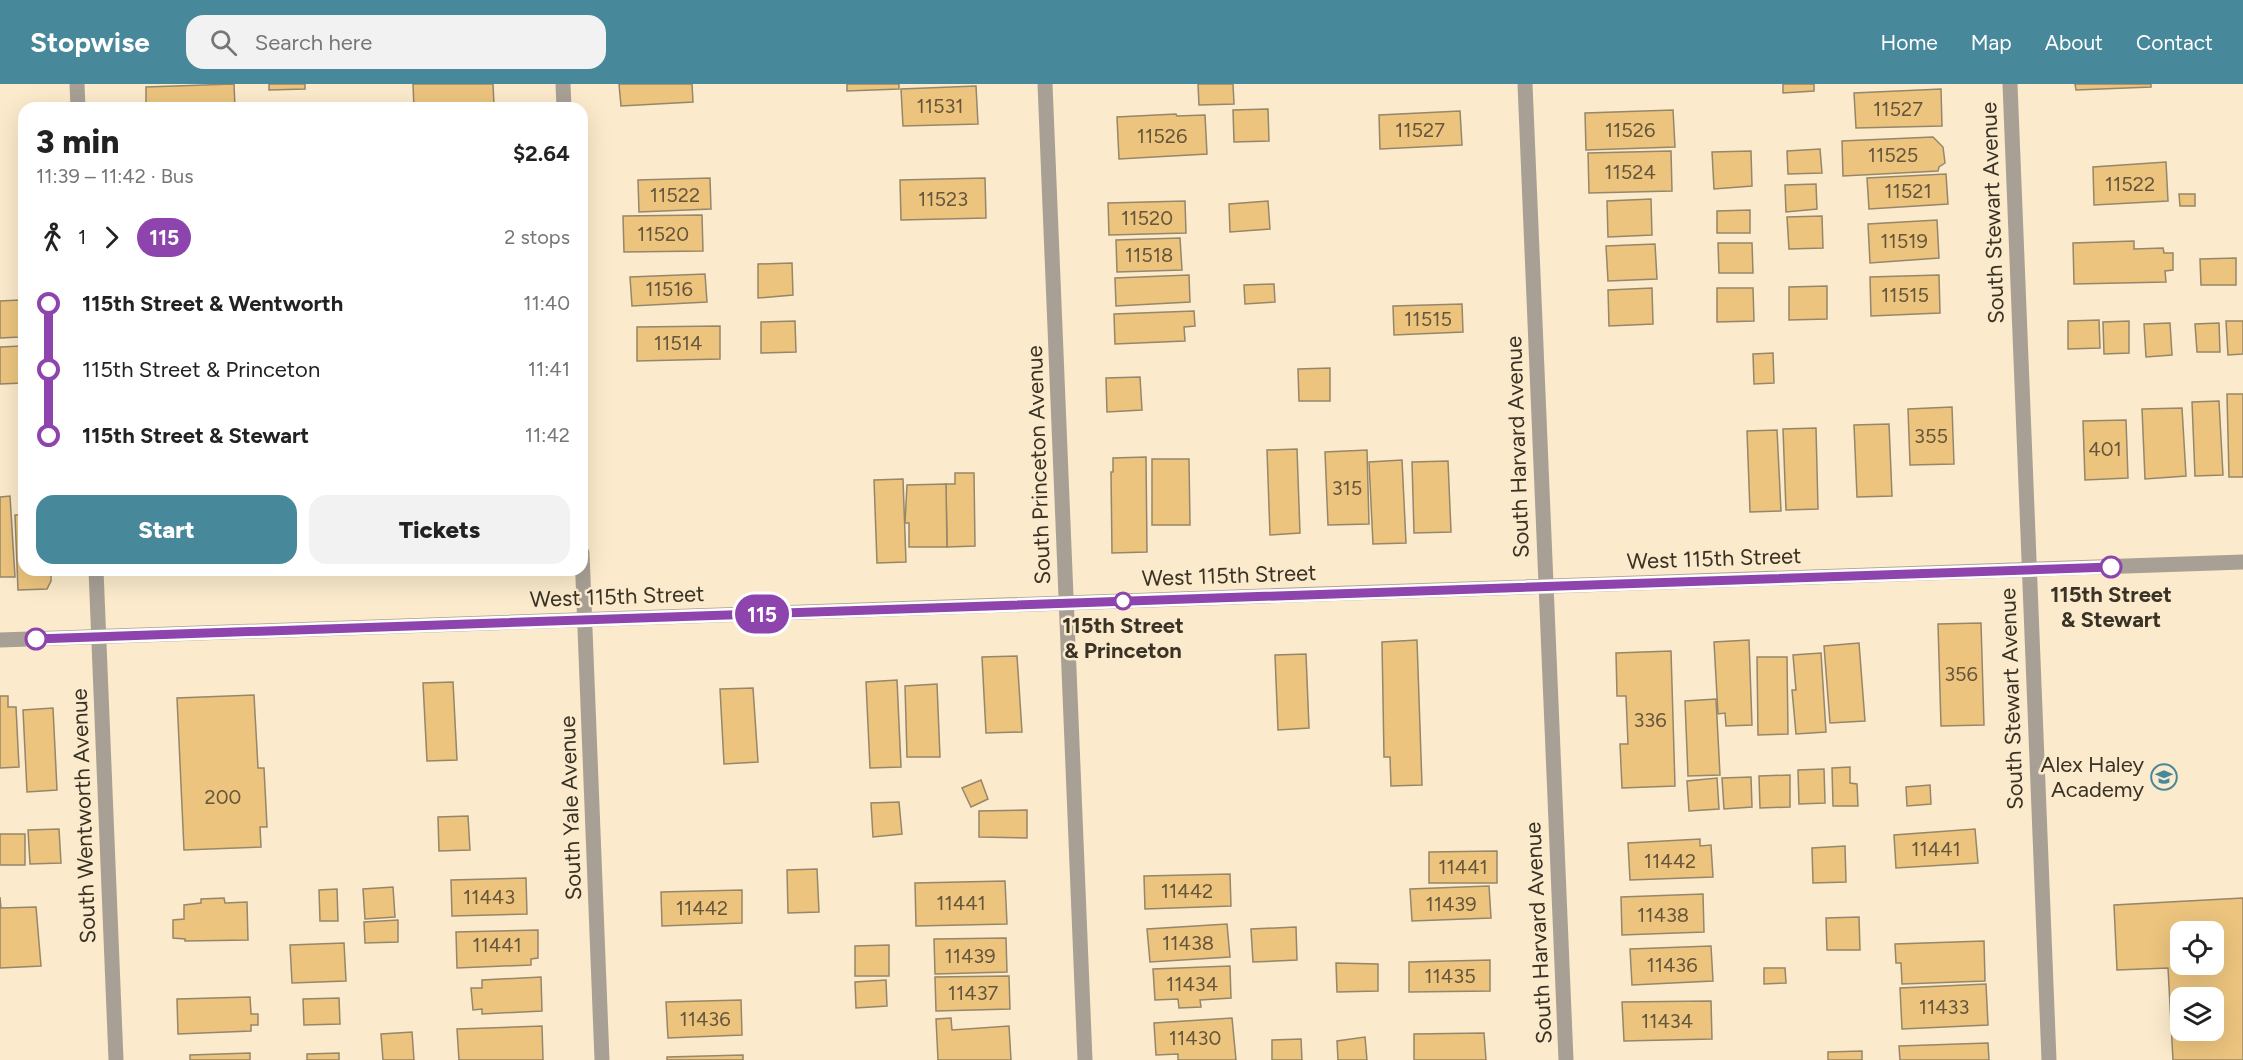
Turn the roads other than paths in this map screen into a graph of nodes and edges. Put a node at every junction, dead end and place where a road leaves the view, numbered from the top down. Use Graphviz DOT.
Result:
graph roads {
  1 [pos="77,84"];
  2 [pos="563,84"];
  3 [pos="1045,84"];
  4 [pos="1525,84"];
  5 [pos="2010,84"];
  6 [pos="78,102"];
  7 [pos="564,102"];
  8 [pos="2243,562"];
  9 [pos="2028,570"];
  10 [pos="96,576"];
  11 [pos="583,576"];
  12 [pos="1545,586"];
  13 [pos="1066,603"];
  14 [pos="585,620"];
  15 [pos="98,637"];
  16 [pos="0,640"];
  17 [pos="116,1060"];
  18 [pos="602,1060"];
  19 [pos="1085,1060"];
  20 [pos="1566,1060"];
  21 [pos="2049,1060"];
  1 -- 6 [label="street"];
  2 -- 7 [label="street"];
  3 -- 13 [label="street, South Princeton Avenue"];
  4 -- 12 [label="street, South Harvard Avenue"];
  5 -- 9 [label="street, South Stewart Avenue"];
  8 -- 9 [label="street, West 115th Street"];
  9 -- 12 [label="street, West 115th Street"];
  9 -- 21 [label="street, South Stewart Avenue"];
  10 -- 15 [label="street, South Wentworth Avenue"];
  11 -- 14 [label="street, South Yale Avenue"];
  12 -- 13 [label="street, West 115th Street"];
  12 -- 20 [label="street, South Harvard Avenue"];
  13 -- 14 [label="street, West 115th Street"];
  13 -- 19 [label="street, South Princeton Avenue"];
  14 -- 15 [label="street, West 115th Street"];
  14 -- 18 [label="street, South Yale Avenue"];
  15 -- 16 [label="street, West 115th Street"];
  15 -- 17 [label="street, South Wentworth Avenue"];
}
